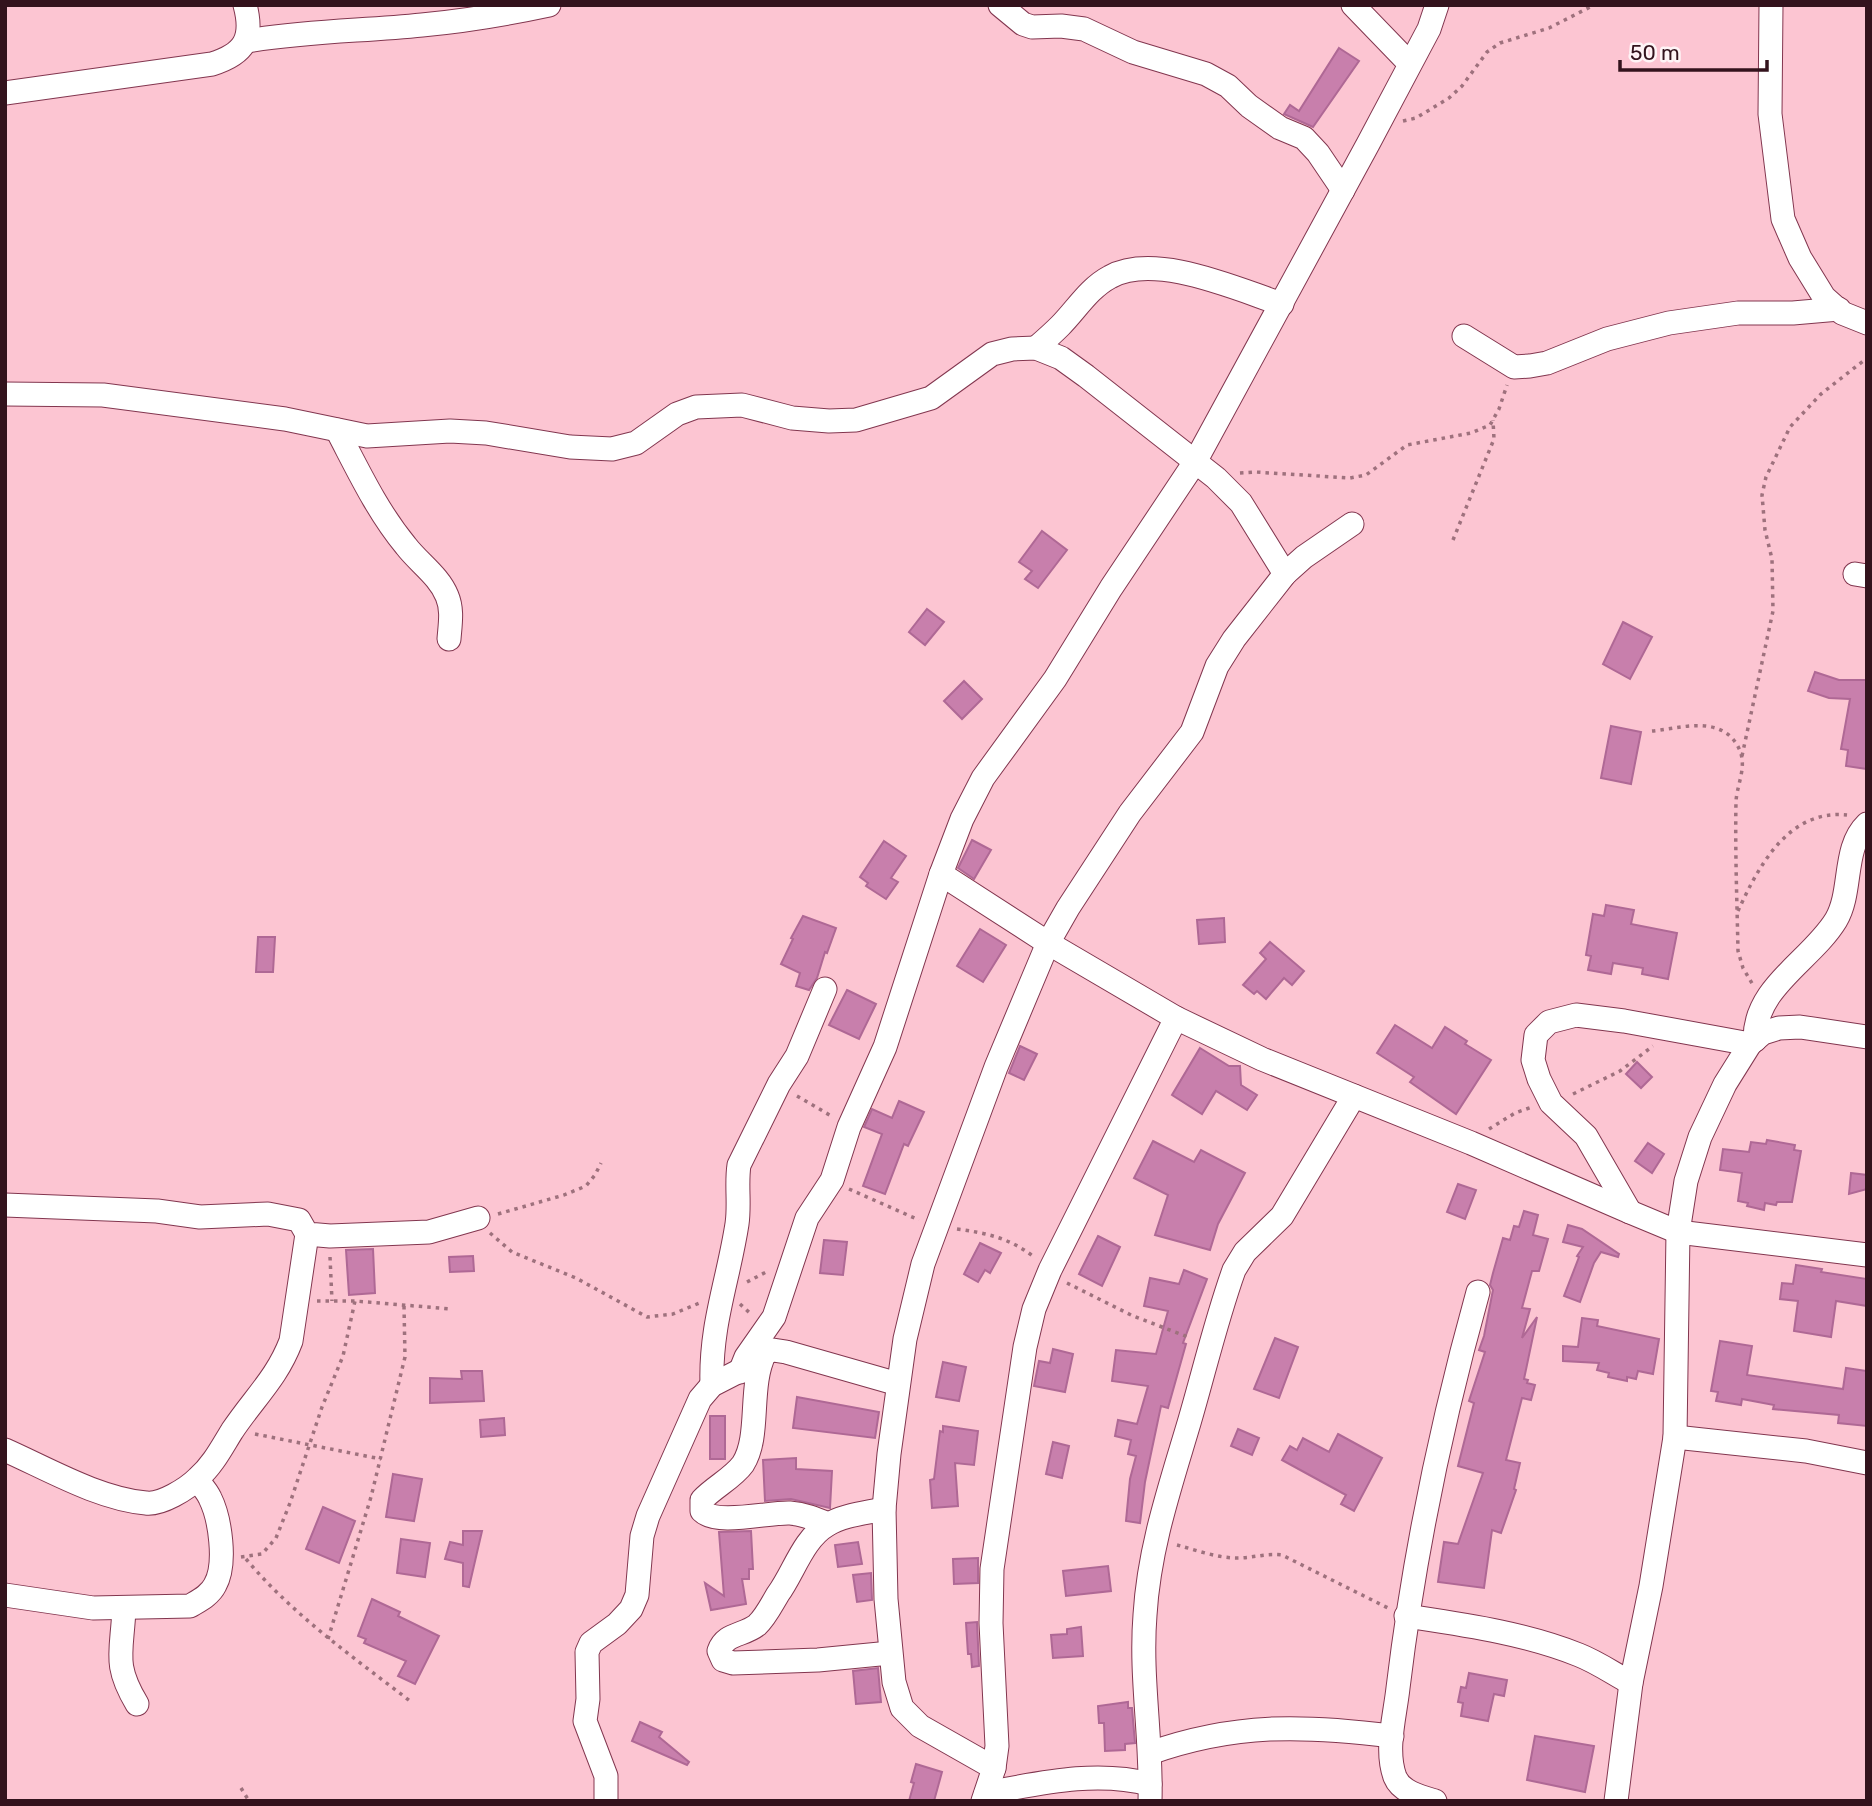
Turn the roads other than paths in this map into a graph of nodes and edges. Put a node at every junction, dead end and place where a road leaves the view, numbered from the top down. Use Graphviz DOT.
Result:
graph roads {
  1 [pos="245,5"];
  2 [pos="549,5"];
  3 [pos="1000,5"];
  4 [pos="1353,5"];
  5 [pos="1437,5"];
  6 [pos="1770,7"];
  7 [pos="247,41"];
  8 [pos="1409,63"];
  9 [pos="5,93"];
  10 [pos="1343,190"];
  11 [pos="1282,304"];
  12 [pos="1839,309"];
  13 [pos="1867,323"];
  14 [pos="1464,336"];
  15 [pos="1036,348"];
  16 [pos="5,394"];
  17 [pos="337,430"];
  18 [pos="1204,469"];
  19 [pos="1352,524"];
  20 [pos="1285,574"];
  21 [pos="449,639"];
  22 [pos="1861,820"];
  23 [pos="941,874"];
  24 [pos="1048,943"];
  25 [pos="825,989"];
  26 [pos="1176,1018"];
  27 [pos="1867,1037"];
  28 [pos="1752,1042"];
  29 [pos="1354,1096"];
  30 [pos="5,1205"];
  31 [pos="1630,1212"];
  32 [pos="478,1218"];
  33 [pos="1678,1232"];
  34 [pos="319,1235"];
  35 [pos="1867,1255"];
  36 [pos="1478,1292"];
  37 [pos="761,1359"];
  38 [pos="740,1372"];
  39 [pos="898,1384"];
  40 [pos="712,1385"];
  41 [pos="1675,1437"];
  42 [pos="5,1450"];
  43 [pos="1867,1463"];
  44 [pos="197,1480"];
  45 [pos="884,1509"];
  46 [pos="828,1524"];
  47 [pos="5,1595"];
  48 [pos="124,1608"];
  49 [pos="1406,1616"];
  50 [pos="890,1653"];
  51 [pos="1632,1683"];
  52 [pos="137,1704"];
  53 [pos="1392,1736"];
  54 [pos="1150,1753"];
  55 [pos="994,1768"];
  56 [pos="1150,1793"];
  57 [pos="984,1797"];
  58 [pos="606,1801"];
  59 [pos="1435,1801"];
  60 [pos="1616,1801"];
  1 -- 7 [label="street"];
  2 -- 7 [label="street"];
  3 -- 10 [label="street"];
  4 -- 8 [label="street"];
  5 -- 8 [label="street"];
  6 -- 12 [label="street"];
  7 -- 9 [label="street"];
  8 -- 10 [label="street"];
  10 -- 11 [label="street"];
  11 -- 15 [label="street"];
  11 -- 18 [label="street"];
  12 -- 13 [label="street"];
  12 -- 14 [label="street"];
  15 -- 17 [label="street"];
  15 -- 18 [label="street"];
  16 -- 17 [label="street"];
  17 -- 21 [label="street"];
  18 -- 20 [label="street"];
  18 -- 23 [label="street"];
  19 -- 20 [label="street"];
  20 -- 24 [label="street"];
  22 -- 28 [label="street"];
  23 -- 24 [label="street"];
  23 -- 38 [label="street"];
  24 -- 26 [label="street"];
  24 -- 39 [label="street"];
  25 -- 40 [label="street"];
  26 -- 29 [label="street"];
  26 -- 55 [label="street"];
  27 -- 28 [label="street"];
  28 -- 31 [label="street"];
  28 -- 33 [label="street"];
  29 -- 31 [label="street"];
  29 -- 54 [label="street"];
  30 -- 34 [label="street"];
  31 -- 33 [label="street"];
  32 -- 34 [label="street"];
  33 -- 35 [label="street"];
  33 -- 41 [label="street"];
  34 -- 44 [label="street"];
  36 -- 49 [label="street"];
  37 -- 38 [label="street"];
  37 -- 39 [label="street"];
  37 -- 46 [label="street"];
  38 -- 40 [label="street"];
  39 -- 45 [label="street"];
  40 -- 58 [label="street"];
  41 -- 43 [label="street"];
  41 -- 51 [label="street"];
  42 -- 44 [label="street"];
  44 -- 48 [label="street"];
  45 -- 46 [label="street"];
  45 -- 50 [label="street"];
  46 -- 50 [label="street"];
  47 -- 48 [label="street"];
  48 -- 52 [label="street"];
  49 -- 51 [label="street"];
  49 -- 53 [label="street"];
  50 -- 55 [label="street"];
  51 -- 60 [label="street"];
  53 -- 54 [label="street"];
  53 -- 59 [label="street"];
  54 -- 56 [label="street"];
  55 -- 57 [label="street"];
  56 -- 57 [label="street"];
}
